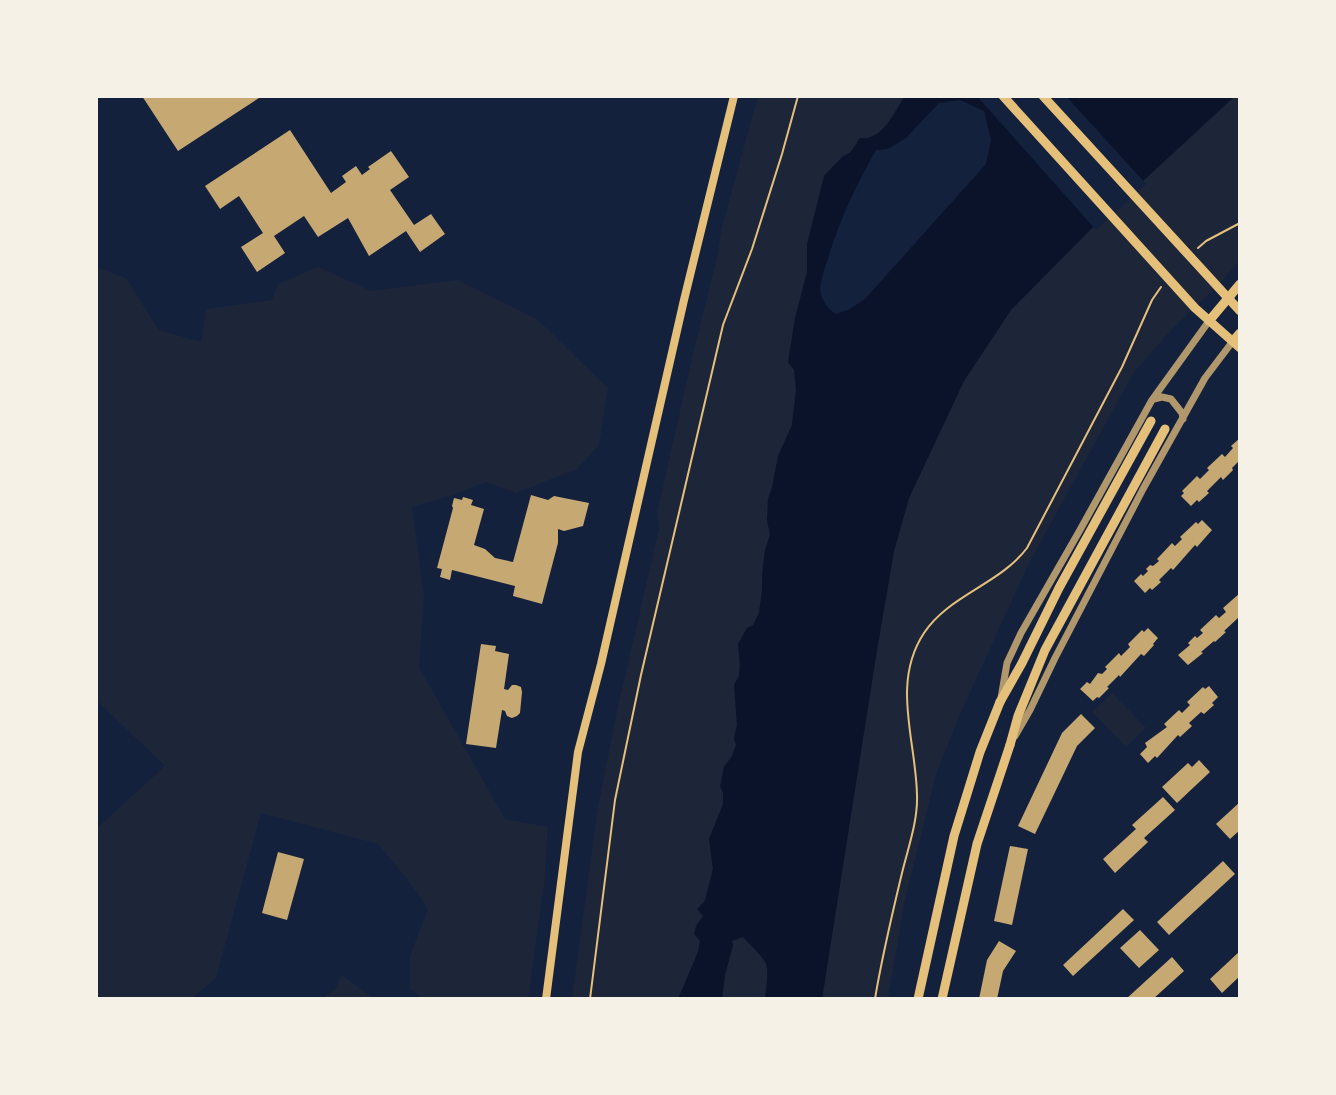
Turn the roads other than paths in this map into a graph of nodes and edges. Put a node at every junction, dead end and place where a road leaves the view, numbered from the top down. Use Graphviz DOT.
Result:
graph roads {
  1 [pos="734,96"];
  2 [pos="1003,96"];
  3 [pos="1043,96"];
  4 [pos="1240,284"];
  5 [pos="1229,298"];
  6 [pos="1240,311"];
  7 [pos="1209,321"];
  8 [pos="1238,341"];
  9 [pos="1152,400"];
  10 [pos="1183,419"];
  11 [pos="1151,421"];
  12 [pos="1165,429"];
  13 [pos="1000,702"];
  14 [pos="1010,745"];
  15 [pos="546,999"];
  16 [pos="918,999"];
  17 [pos="942,999"];
  1 -- 15 [label="main road"];
  2 -- 7 [label="main road"];
  3 -- 5 [label="main road"];
  4 -- 5 [label="main road"];
  5 -- 6 [label="main road"];
  5 -- 7 [label="main road"];
  7 -- 8 [label="main road"];
  7 -- 9 [label="street"];
  8 -- 10 [label="street"];
  9 -- 10 [label="street"];
  9 -- 13 [label="street"];
  10 -- 14 [label="street"];
  11 -- 13 [label="main road"];
  12 -- 14 [label="main road"];
  13 -- 16 [label="main road"];
  14 -- 17 [label="main road"];
}
